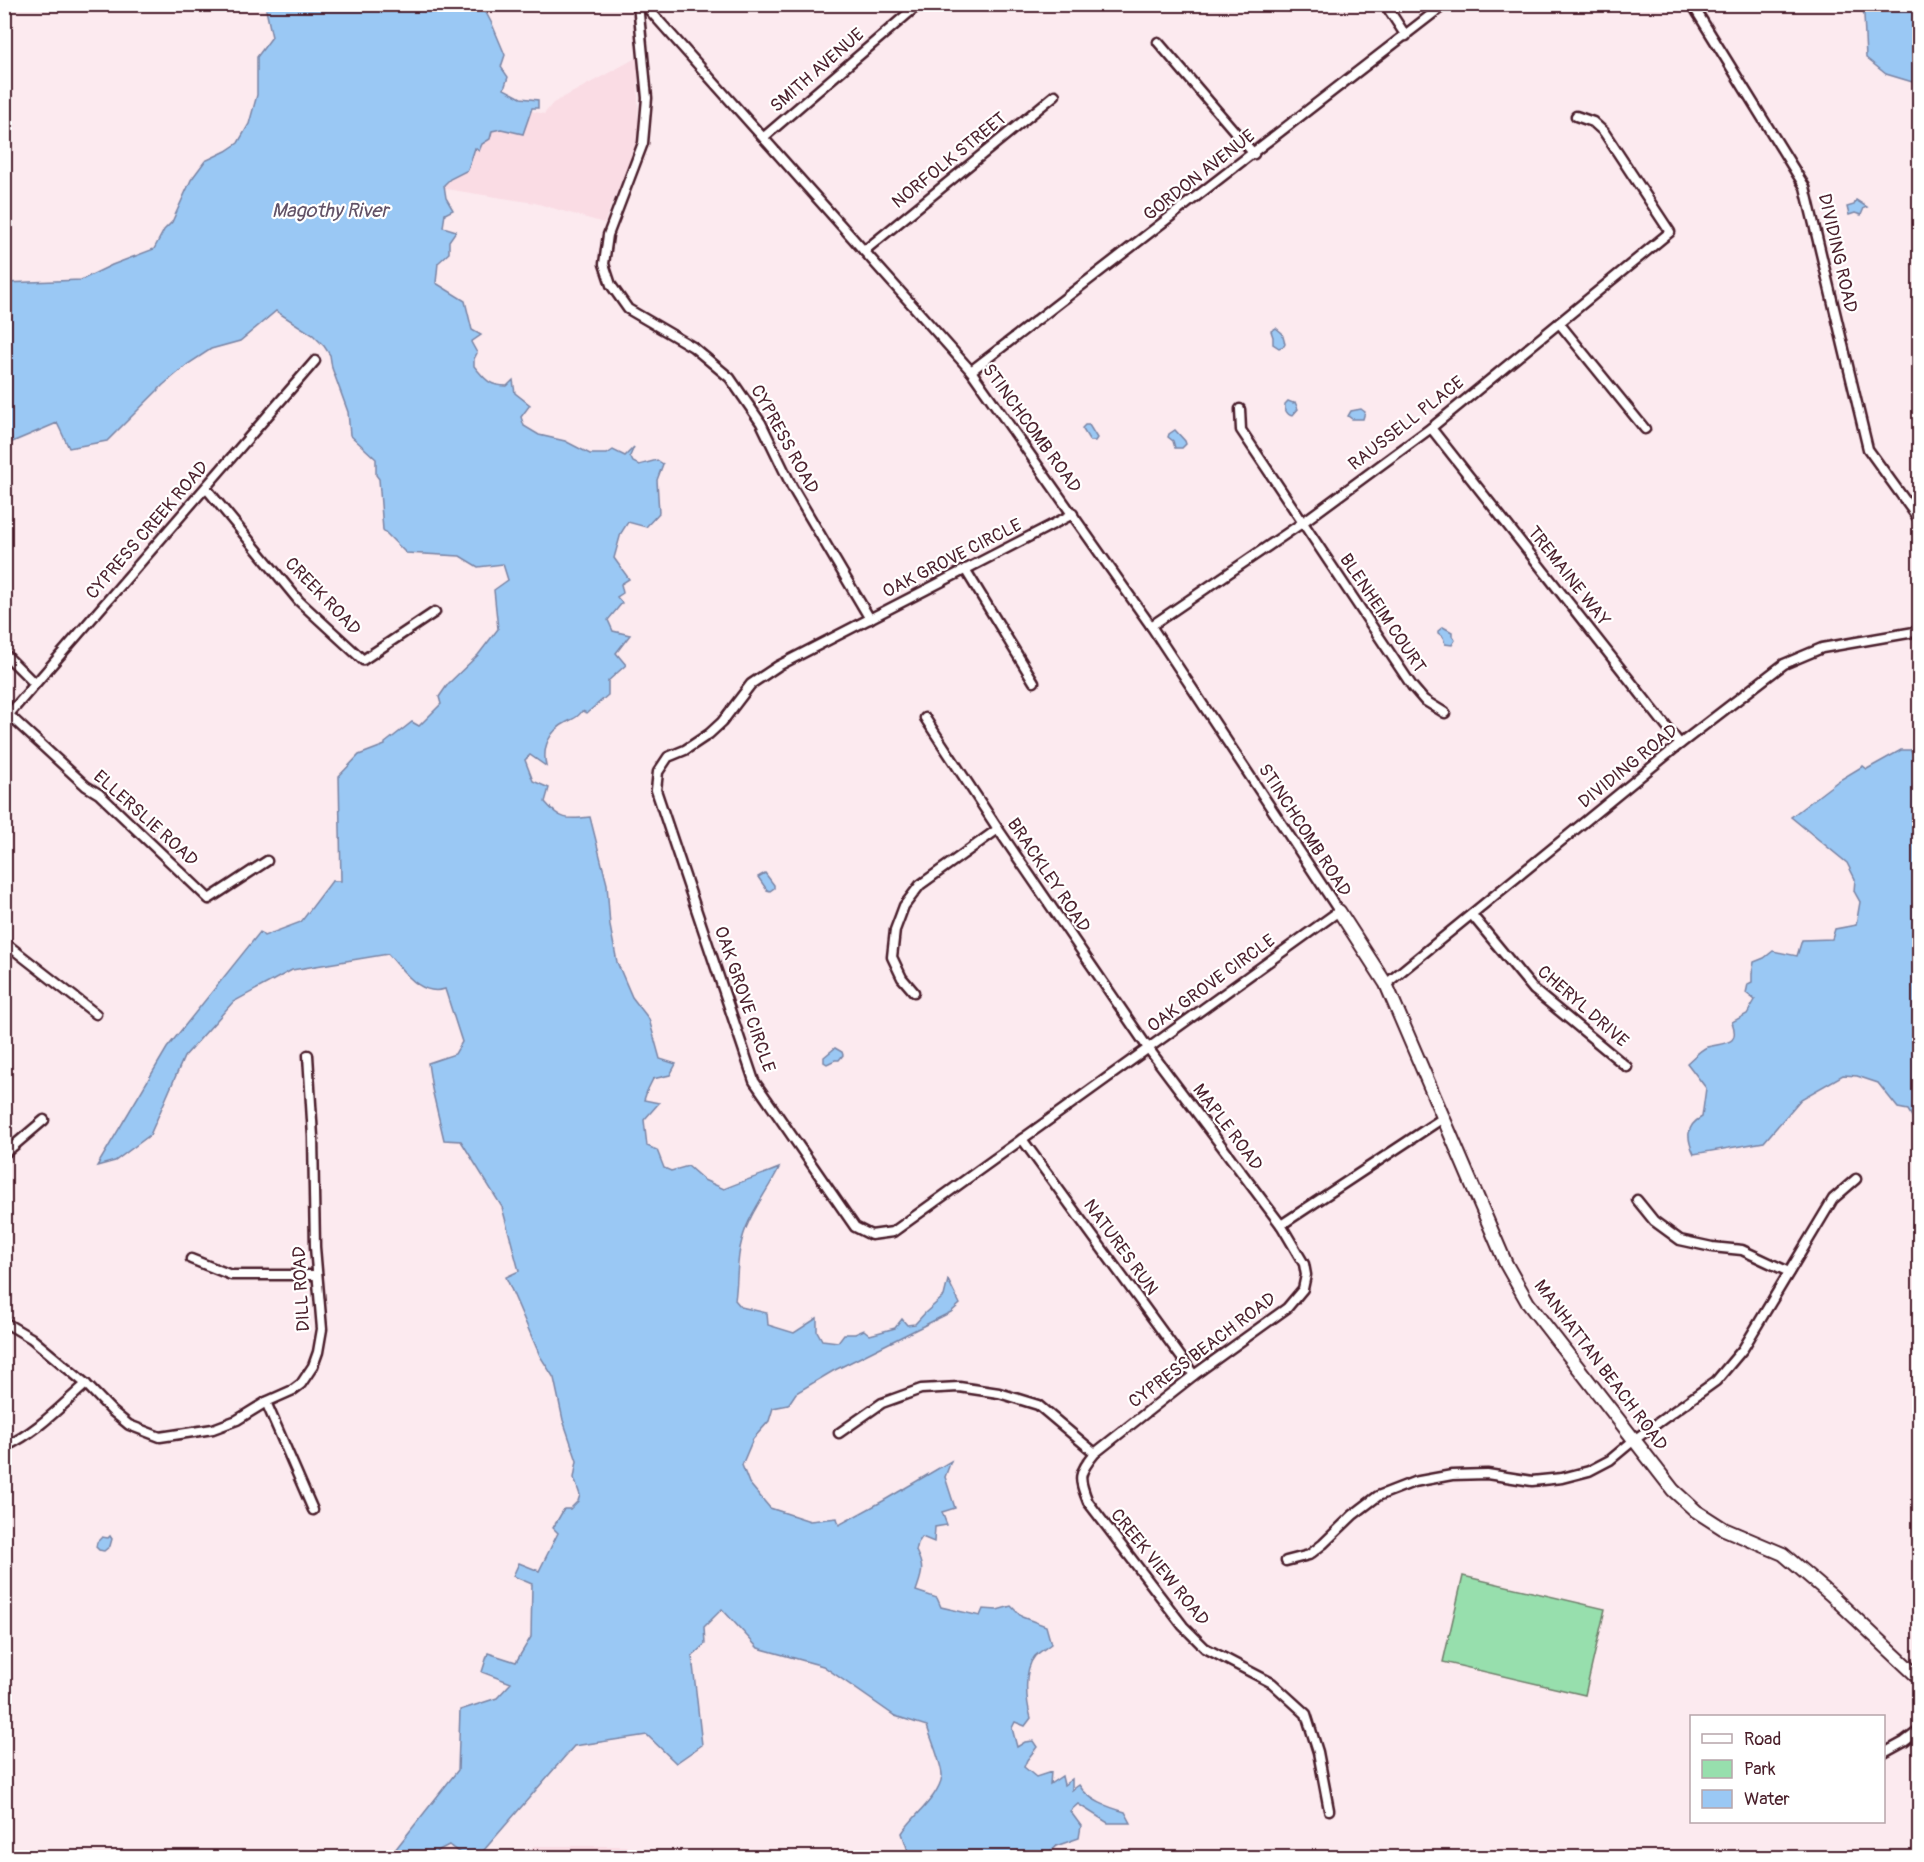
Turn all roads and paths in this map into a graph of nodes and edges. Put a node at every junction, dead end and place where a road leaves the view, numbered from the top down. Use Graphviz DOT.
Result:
graph roads {
  1 [pos="638,4"];
  2 [pos="644,4"];
  3 [pos="919,4"];
  4 [pos="1385,4"];
  5 [pos="1446,4"];
  6 [pos="1692,4"];
  7 [pos="1406,36"];
  8 [pos="1158,42"];
  9 [pos="1055,95"];
  10 [pos="1576,116"];
  11 [pos="764,137"];
  12 [pos="1254,154"];
  13 [pos="864,251"];
  14 [pos="1559,322"];
  15 [pos="315,361"];
  16 [pos="971,371"];
  17 [pos="1240,409"];
  18 [pos="1431,428"];
  19 [pos="1646,429"];
  20 [pos="206,488"];
  21 [pos="1073,514"];
  22 [pos="1920,521"];
  23 [pos="1302,523"];
  24 [pos="965,569"];
  25 [pos="435,612"];
  26 [pos="870,619"];
  27 [pos="1151,626"];
  28 [pos="1920,631"];
  29 [pos="4,653"];
  30 [pos="1034,682"];
  31 [pos="35,684"];
  32 [pos="1445,713"];
  33 [pos="7,717"];
  34 [pos="925,718"];
  35 [pos="1680,744"];
  36 [pos="998,830"];
  37 [pos="267,861"];
  38 [pos="1339,911"];
  39 [pos="1472,915"];
  40 [pos="4,942"];
  41 [pos="1386,984"];
  42 [pos="914,992"];
  43 [pos="96,1014"];
  44 [pos="1148,1048"];
  45 [pos="308,1055"];
  46 [pos="1628,1066"];
  47 [pos="1443,1118"];
  48 [pos="44,1120"];
  49 [pos="1022,1139"];
  50 [pos="4,1154"];
  51 [pos="1856,1179"];
  52 [pos="1637,1200"];
  53 [pos="1281,1225"];
  54 [pos="191,1259"];
  55 [pos="1789,1272"];
  56 [pos="317,1275"];
  57 [pos="4,1322"];
  58 [pos="1194,1376"];
  59 [pos="86,1384"];
  60 [pos="266,1402"];
  61 [pos="839,1433"];
  62 [pos="1634,1440"];
  63 [pos="4,1447"];
  64 [pos="1095,1453"];
  65 [pos="1088,1502"];
  66 [pos="313,1510"];
  67 [pos="1286,1561"];
  68 [pos="1920,1679"];
  69 [pos="1920,1730"];
  70 [pos="1885,1752"];
  71 [pos="1329,1810"];
  1 -- 26 [label="street, CYPRESS ROAD"];
  2 -- 11 [label="street, STINCHCOMB ROAD"];
  3 -- 11 [label="street, SMITH AVENUE"];
  4 -- 7 [label="street"];
  5 -- 7 [label="street, GORDON AVENUE"];
  6 -- 22 [label="street, DIVIDING ROAD"];
  7 -- 12 [label="street, GORDON AVENUE"];
  8 -- 12 [label="street"];
  9 -- 13 [label="street, NORFOLK STREET"];
  10 -- 14 [label="street, RAUSSELL PLACE"];
  11 -- 13 [label="street, STINCHCOMB ROAD"];
  12 -- 16 [label="street, GORDON AVENUE"];
  13 -- 16 [label="street, STINCHCOMB ROAD"];
  14 -- 18 [label="street, RAUSSELL PLACE"];
  14 -- 19 [label="street"];
  15 -- 20 [label="street, CYPRESS CREEK ROAD"];
  16 -- 21 [label="street, STINCHCOMB ROAD"];
  17 -- 23 [label="street, BLENHEIM COURT"];
  18 -- 23 [label="street, RAUSSELL PLACE"];
  18 -- 35 [label="street, TREMAINE WAY"];
  20 -- 25 [label="street, CREEK ROAD"];
  20 -- 31 [label="street, CYPRESS CREEK ROAD"];
  21 -- 24 [label="street, OAK GROVE CIRCLE"];
  21 -- 27 [label="street, STINCHCOMB ROAD"];
  23 -- 27 [label="street, RAUSSELL PLACE"];
  23 -- 32 [label="street, BLENHEIM COURT"];
  24 -- 26 [label="street, OAK GROVE CIRCLE"];
  24 -- 30 [label="street"];
  26 -- 49 [label="street, OAK GROVE CIRCLE"];
  27 -- 38 [label="street, STINCHCOMB ROAD"];
  28 -- 35 [label="street, DIVIDING ROAD"];
  29 -- 31 [label="street"];
  31 -- 33 [label="street, CYPRESS CREEK ROAD"];
  33 -- 37 [label="street, ELLERSLIE ROAD"];
  34 -- 36 [label="street, BRACKLEY ROAD"];
  35 -- 39 [label="street, DIVIDING ROAD"];
  36 -- 42 [label="street"];
  36 -- 44 [label="street, BRACKLEY ROAD"];
  38 -- 41 [label="street, MANHATTAN BEACH ROAD"];
  38 -- 44 [label="street, OAK GROVE CIRCLE"];
  39 -- 41 [label="street, DIVIDING ROAD"];
  39 -- 46 [label="street, CHERYL DRIVE"];
  40 -- 43 [label="street"];
  41 -- 47 [label="street, MANHATTAN BEACH ROAD"];
  44 -- 49 [label="street, OAK GROVE CIRCLE"];
  44 -- 53 [label="street, MAPLE ROAD"];
  45 -- 56 [label="street, DILL ROAD"];
  47 -- 53 [label="street"];
  47 -- 62 [label="street, MANHATTAN BEACH ROAD"];
  48 -- 50 [label="street"];
  49 -- 58 [label="street, NATURES RUN"];
  51 -- 55 [label="street"];
  52 -- 55 [label="street"];
  53 -- 58 [label="street, CYPRESS BEACH ROAD"];
  54 -- 56 [label="street"];
  55 -- 62 [label="street"];
  56 -- 60 [label="street, DILL ROAD"];
  57 -- 59 [label="street, DILL ROAD"];
  58 -- 64 [label="street, CYPRESS BEACH ROAD"];
  59 -- 60 [label="street, DILL ROAD"];
  59 -- 63 [label="street"];
  60 -- 66 [label="street"];
  61 -- 64 [label="street"];
  62 -- 67 [label="street"];
  62 -- 68 [label="street, MANHATTAN BEACH ROAD"];
  64 -- 65 [label="street, CYPRESS BEACH ROAD"];
  65 -- 71 [label="street, CREEK VIEW ROAD"];
  69 -- 70 [label="street"];
}
